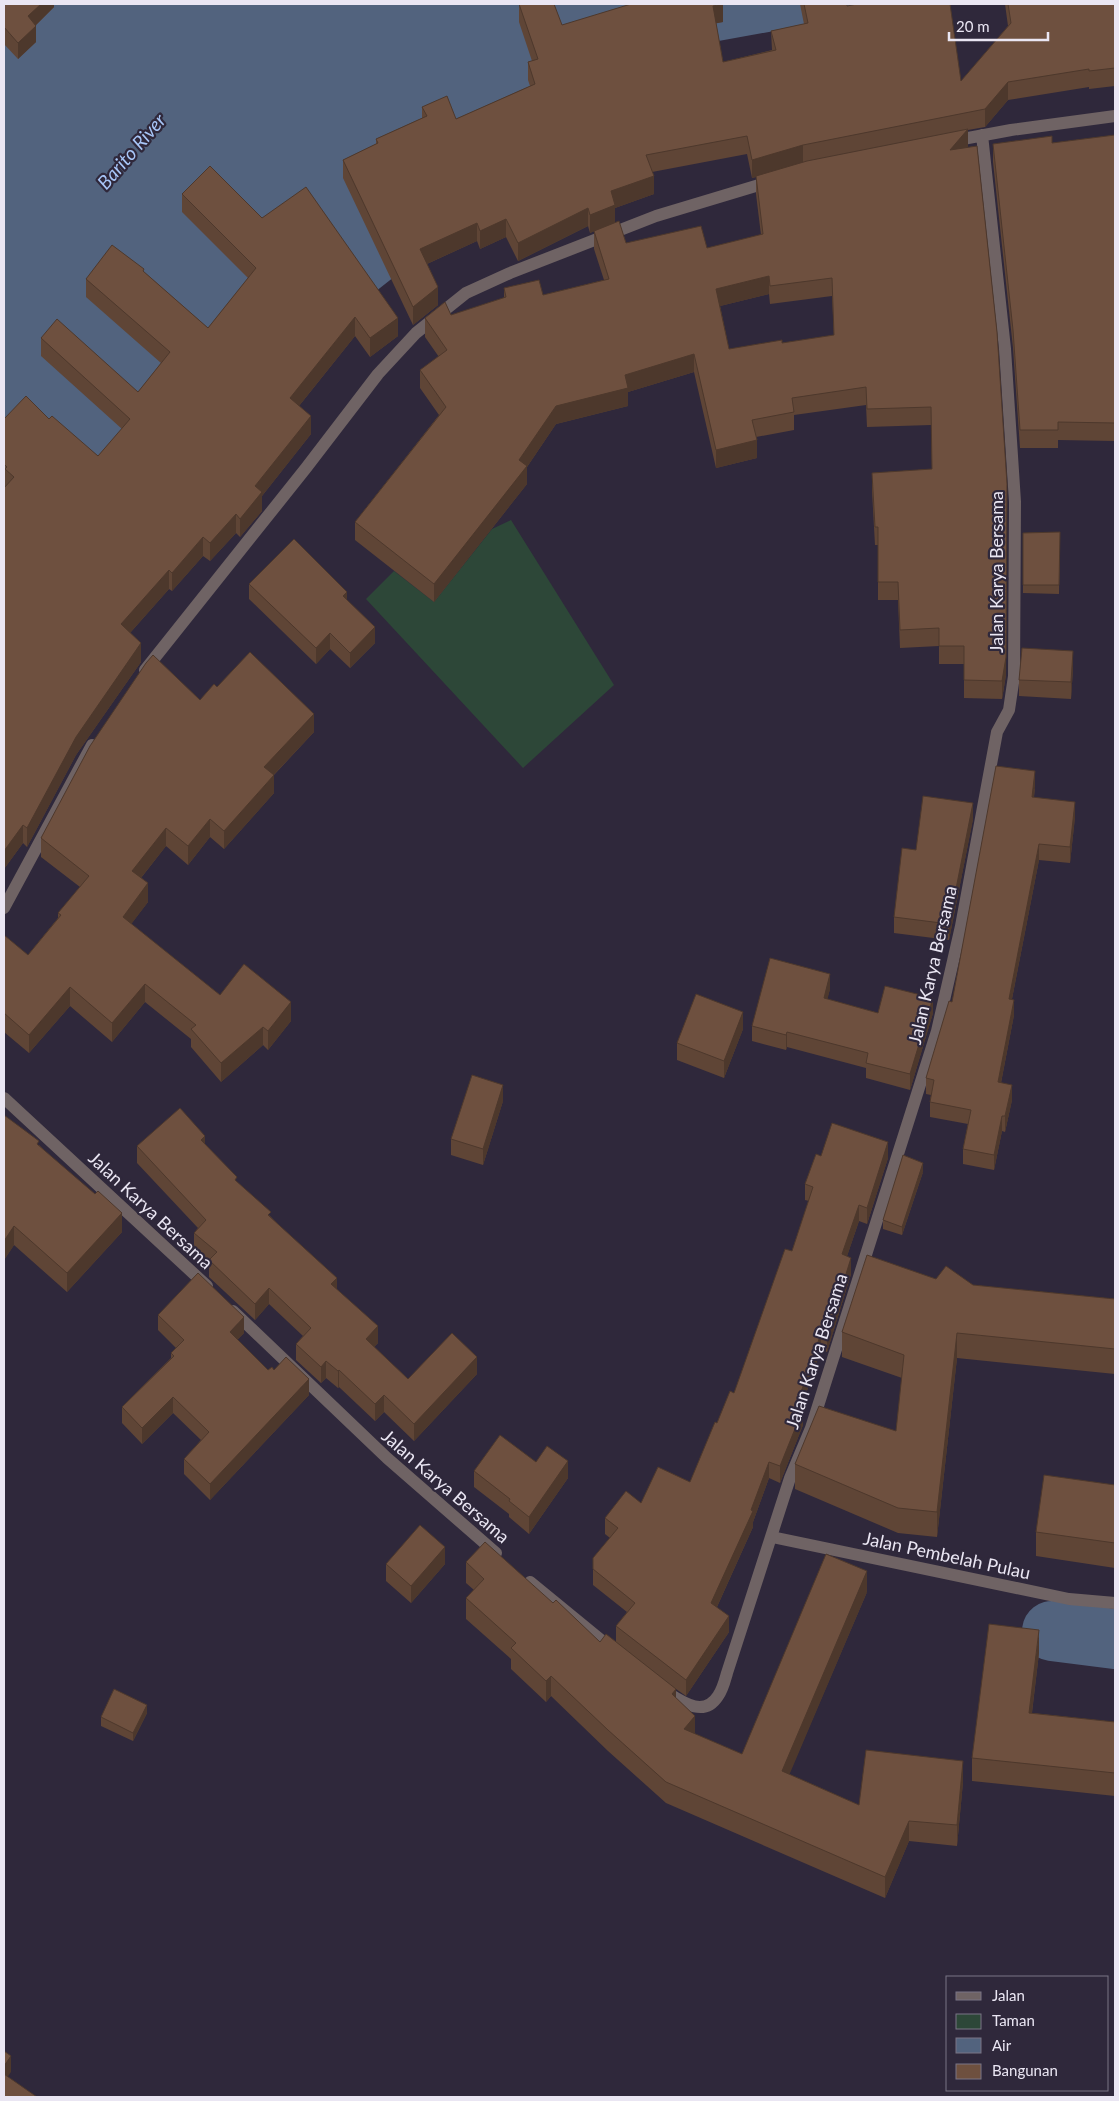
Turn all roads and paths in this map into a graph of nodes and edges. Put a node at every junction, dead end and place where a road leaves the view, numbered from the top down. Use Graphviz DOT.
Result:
graph roads {
  1 [pos="1115,116"];
  2 [pos="982,135"];
  3 [pos="935,145"];
  4 [pos="786,177"];
  5 [pos="139,677"];
  6 [pos="99,734"];
  7 [pos="4,908"];
  8 [pos="4,1098"];
  9 [pos="772,1537"];
  10 [pos="506,1561"];
  11 [pos="521,1574"];
  12 [pos="1115,1603"];
  13 [pos="624,1659"];
  14 [pos="654,1683"];
  1 -- 2 [label="street"];
  2 -- 3 [label="street"];
  2 -- 9 [label="street, Jalan Karya Bersama"];
  4 -- 5 [label="street"];
  6 -- 7 [label="street"];
  8 -- 10 [label="street, Jalan Karya Bersama"];
  9 -- 12 [label="street, Jalan Pembelah Pulau"];
  9 -- 14 [label="street, Jalan Karya Bersama"];
  11 -- 13 [label="street"];
}
